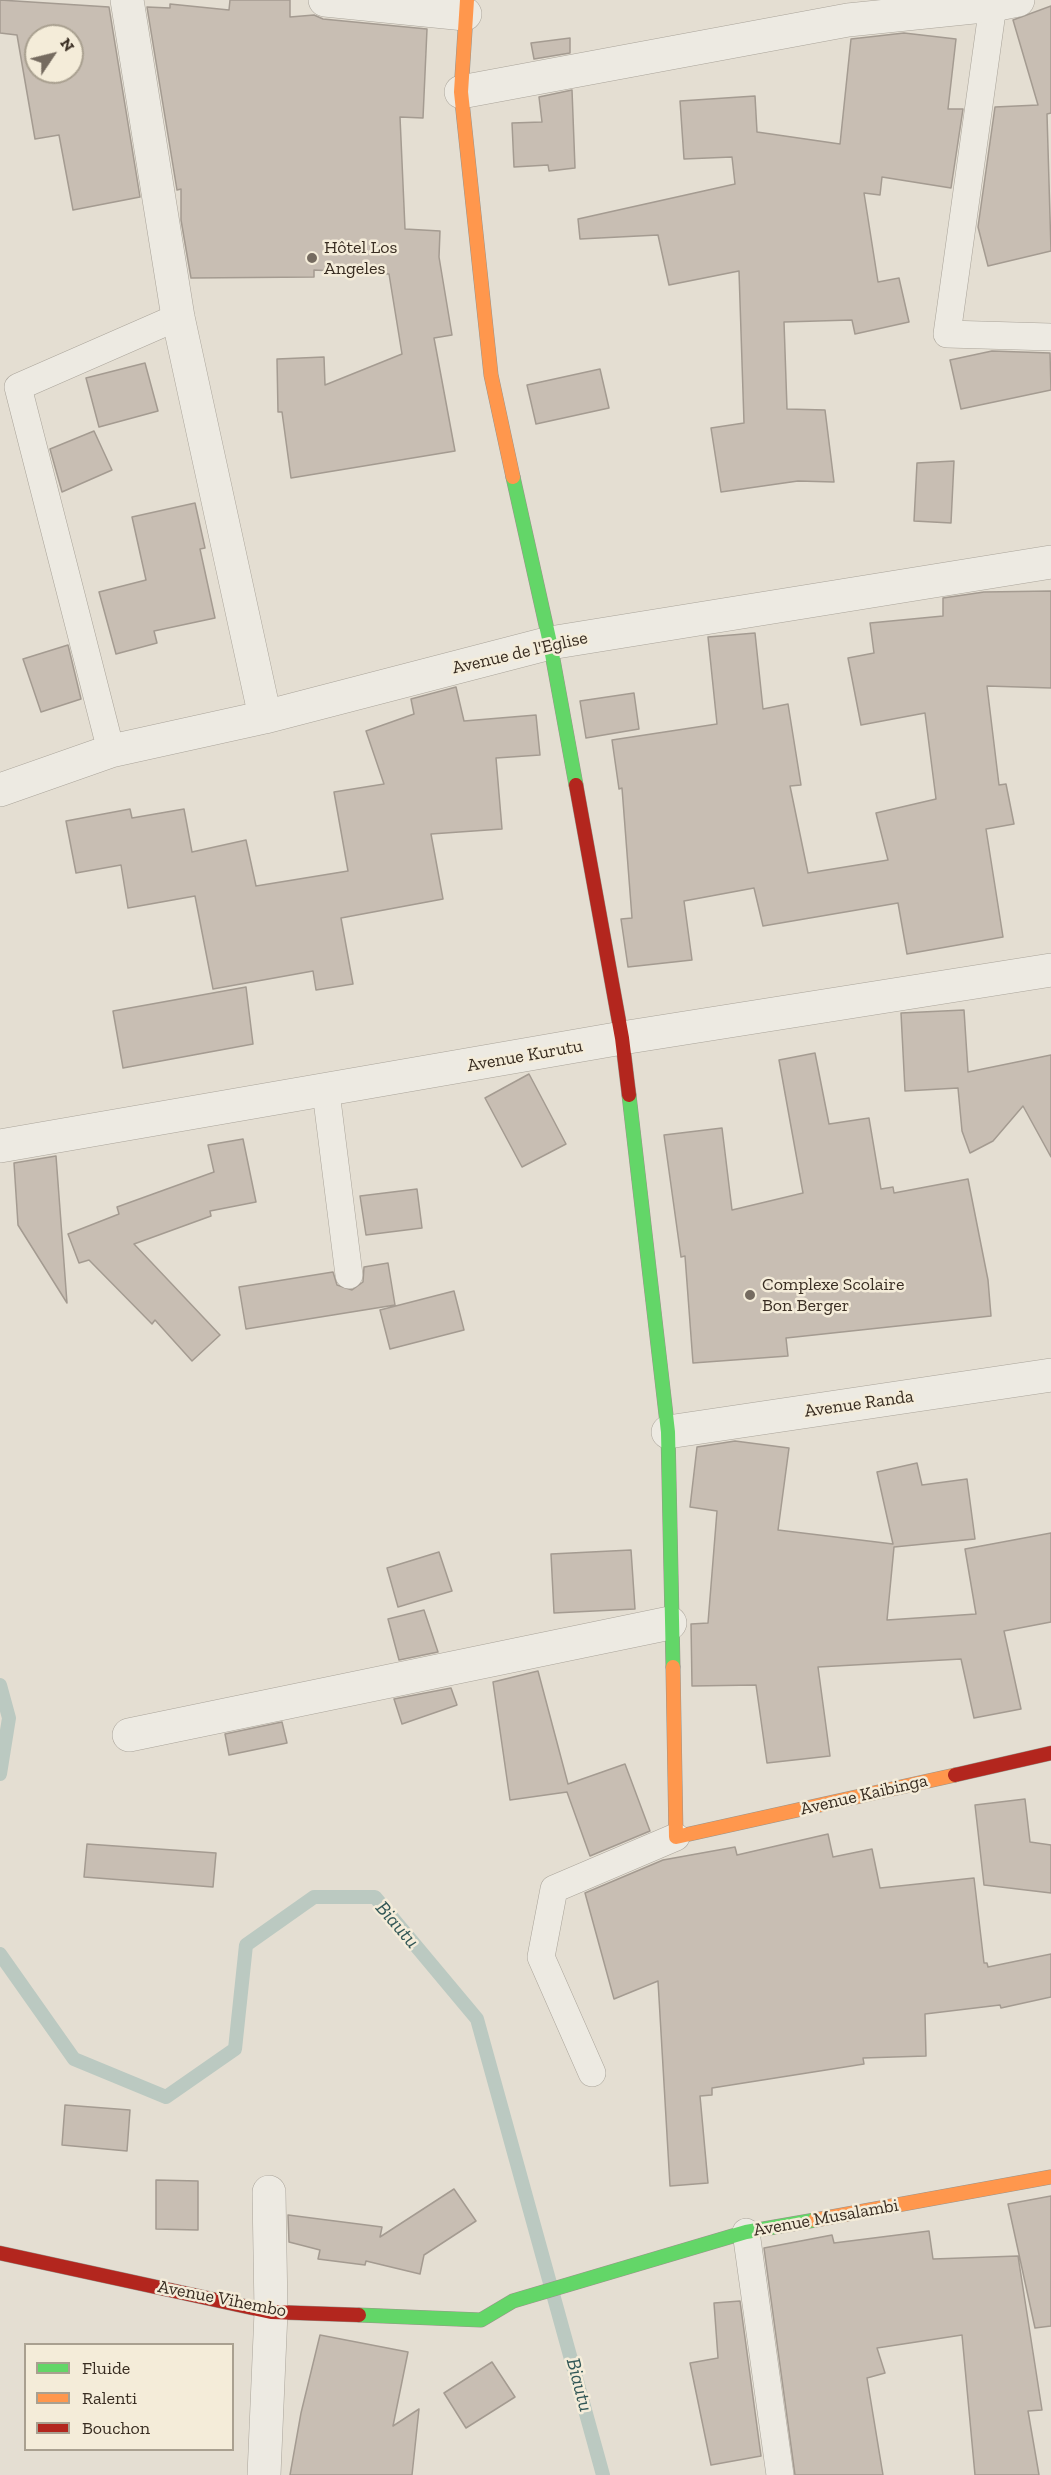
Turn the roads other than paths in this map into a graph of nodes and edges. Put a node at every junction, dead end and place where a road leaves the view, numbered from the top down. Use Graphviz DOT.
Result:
graph roads {
  1 [pos="127,0"];
  2 [pos="325,0"];
  3 [pos="1006,3"];
  4 [pos="466,7"];
  5 [pos="850,10"];
  6 [pos="461,92"];
  7 [pos="178,317"];
  8 [pos="1051,337"];
  9 [pos="1051,562"];
  10 [pos="550,643"];
  11 [pos="265,717"];
  12 [pos="111,751"];
  13 [pos="0,790"];
  14 [pos="1051,969"];
  15 [pos="622,1038"];
  16 [pos="326,1092"];
  17 [pos="0,1146"];
  18 [pos="349,1275"];
  19 [pos="1051,1375"];
  20 [pos="668,1432"];
  21 [pos="670,1623"];
  22 [pos="129,1735"];
  23 [pos="1051,1752"];
  24 [pos="676,1837"];
  25 [pos="592,2073"];
  26 [pos="1051,2177"];
  27 [pos="270,2192"];
  28 [pos="746,2232"];
  29 [pos="0,2253"];
  30 [pos="513,2301"];
  31 [pos="270,2312"];
  32 [pos="264,2475"];
  33 [pos="780,2475"];
  1 -- 7 [label="street"];
  2 -- 4 [label="street"];
  3 -- 5 [label="street"];
  3 -- 8 [label="lane"];
  4 -- 6 [label="street"];
  5 -- 6 [label="street"];
  6 -- 10 [label="street"];
  7 -- 11 [label="street"];
  7 -- 12 [label="lane"];
  9 -- 10 [label="street, Avenue de l'Eglise"];
  10 -- 11 [label="street, Avenue de l'Eglise"];
  10 -- 15 [label="street"];
  11 -- 12 [label="street, Avenue de l'Eglise"];
  12 -- 13 [label="street, Avenue de l'Eglise"];
  14 -- 15 [label="street, Avenue Kurutu"];
  15 -- 16 [label="street, Avenue Kurutu"];
  15 -- 20 [label="street"];
  16 -- 17 [label="street, Avenue Kurutu"];
  16 -- 18 [label="lane"];
  19 -- 20 [label="street, Avenue Randa"];
  20 -- 21 [label="street"];
  21 -- 22 [label="street"];
  21 -- 24 [label="street"];
  23 -- 24 [label="street, Avenue Kaibinga"];
  24 -- 25 [label="lane"];
  26 -- 28 [label="street, Avenue Musalambi"];
  27 -- 31 [label="street"];
  28 -- 30 [label="street, Avenue Musalambi"];
  28 -- 33 [label="lane"];
  29 -- 31 [label="street, Avenue Vihembo"];
  30 -- 31 [label="street, Avenue Vihembo"];
  31 -- 32 [label="street"];
}
